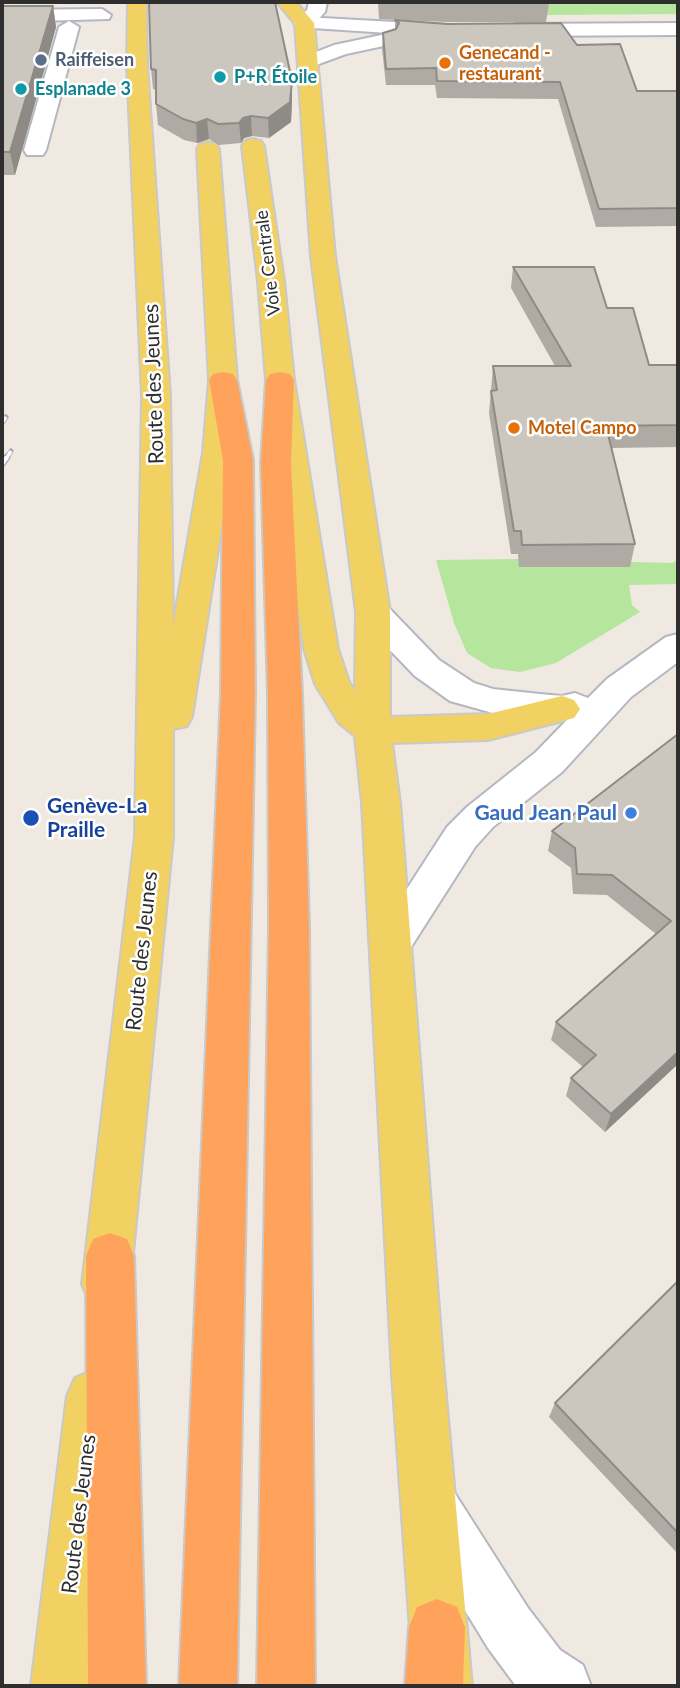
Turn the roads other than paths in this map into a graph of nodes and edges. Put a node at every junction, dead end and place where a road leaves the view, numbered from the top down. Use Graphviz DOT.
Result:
graph roads {
  1 [pos="137,2"];
  2 [pos="286,2"];
  3 [pos="318,2"];
  4 [pos="102,15"];
  5 [pos="2,17"];
  6 [pos="276,23"];
  7 [pos="304,23"];
  8 [pos="678,29"];
  9 [pos="446,31"];
  10 [pos="473,31"];
  11 [pos="501,31"];
  12 [pos="308,62"];
  13 [pos="253,146"];
  14 [pos="208,149"];
  15 [pos="35,150"];
  16 [pos="223,380"];
  17 [pos="279,380"];
  18 [pos="373,612"];
  19 [pos="678,645"];
  20 [pos="619,688"];
  21 [pos="562,709"];
  22 [pos="372,732"];
  23 [pos="154,838"];
  24 [pos="390,946"];
  25 [pos="110,1256"];
  26 [pos="427,1499"];
  27 [pos="436,1627"];
  28 [pos="60,1686"];
  29 [pos="117,1686"];
  30 [pos="208,1686"];
  31 [pos="286,1686"];
  32 [pos="434,1686"];
  33 [pos="443,1686"];
  34 [pos="562,1686"];
  1 -- 23 [label="main road, Route des Jeunes"];
  2 -- 7 [label="main road"];
  3 -- 7 [label="street"];
  4 -- 5 [label="street"];
  5 -- 15 [label="street"];
  6 -- 7 [label="main road"];
  7 -- 9 [label="street"];
  7 -- 12 [label="main road"];
  8 -- 11 [label="street"];
  9 -- 10 [label="street"];
  9 -- 12 [label="street"];
  12 -- 18 [label="main road"];
  13 -- 17 [label="main road, Voie Centrale"];
  14 -- 16 [label="main road"];
  16 -- 23 [label="main road"];
  16 -- 30 [label="highway"];
  17 -- 22 [label="main road, Voie Centrale"];
  17 -- 31 [label="highway"];
  18 -- 21 [label="street"];
  18 -- 22 [label="main road"];
  19 -- 20 [label="street"];
  20 -- 21 [label="street"];
  20 -- 24 [label="street"];
  21 -- 22 [label="main road"];
  22 -- 24 [label="main road"];
  23 -- 25 [label="main road, Route des Jeunes"];
  24 -- 26 [label="main road"];
  25 -- 28 [label="main road, Route des Jeunes"];
  25 -- 29 [label="highway"];
  26 -- 27 [label="main road"];
  26 -- 34 [label="street"];
  27 -- 32 [label="highway"];
  27 -- 33 [label="main road"];
}
